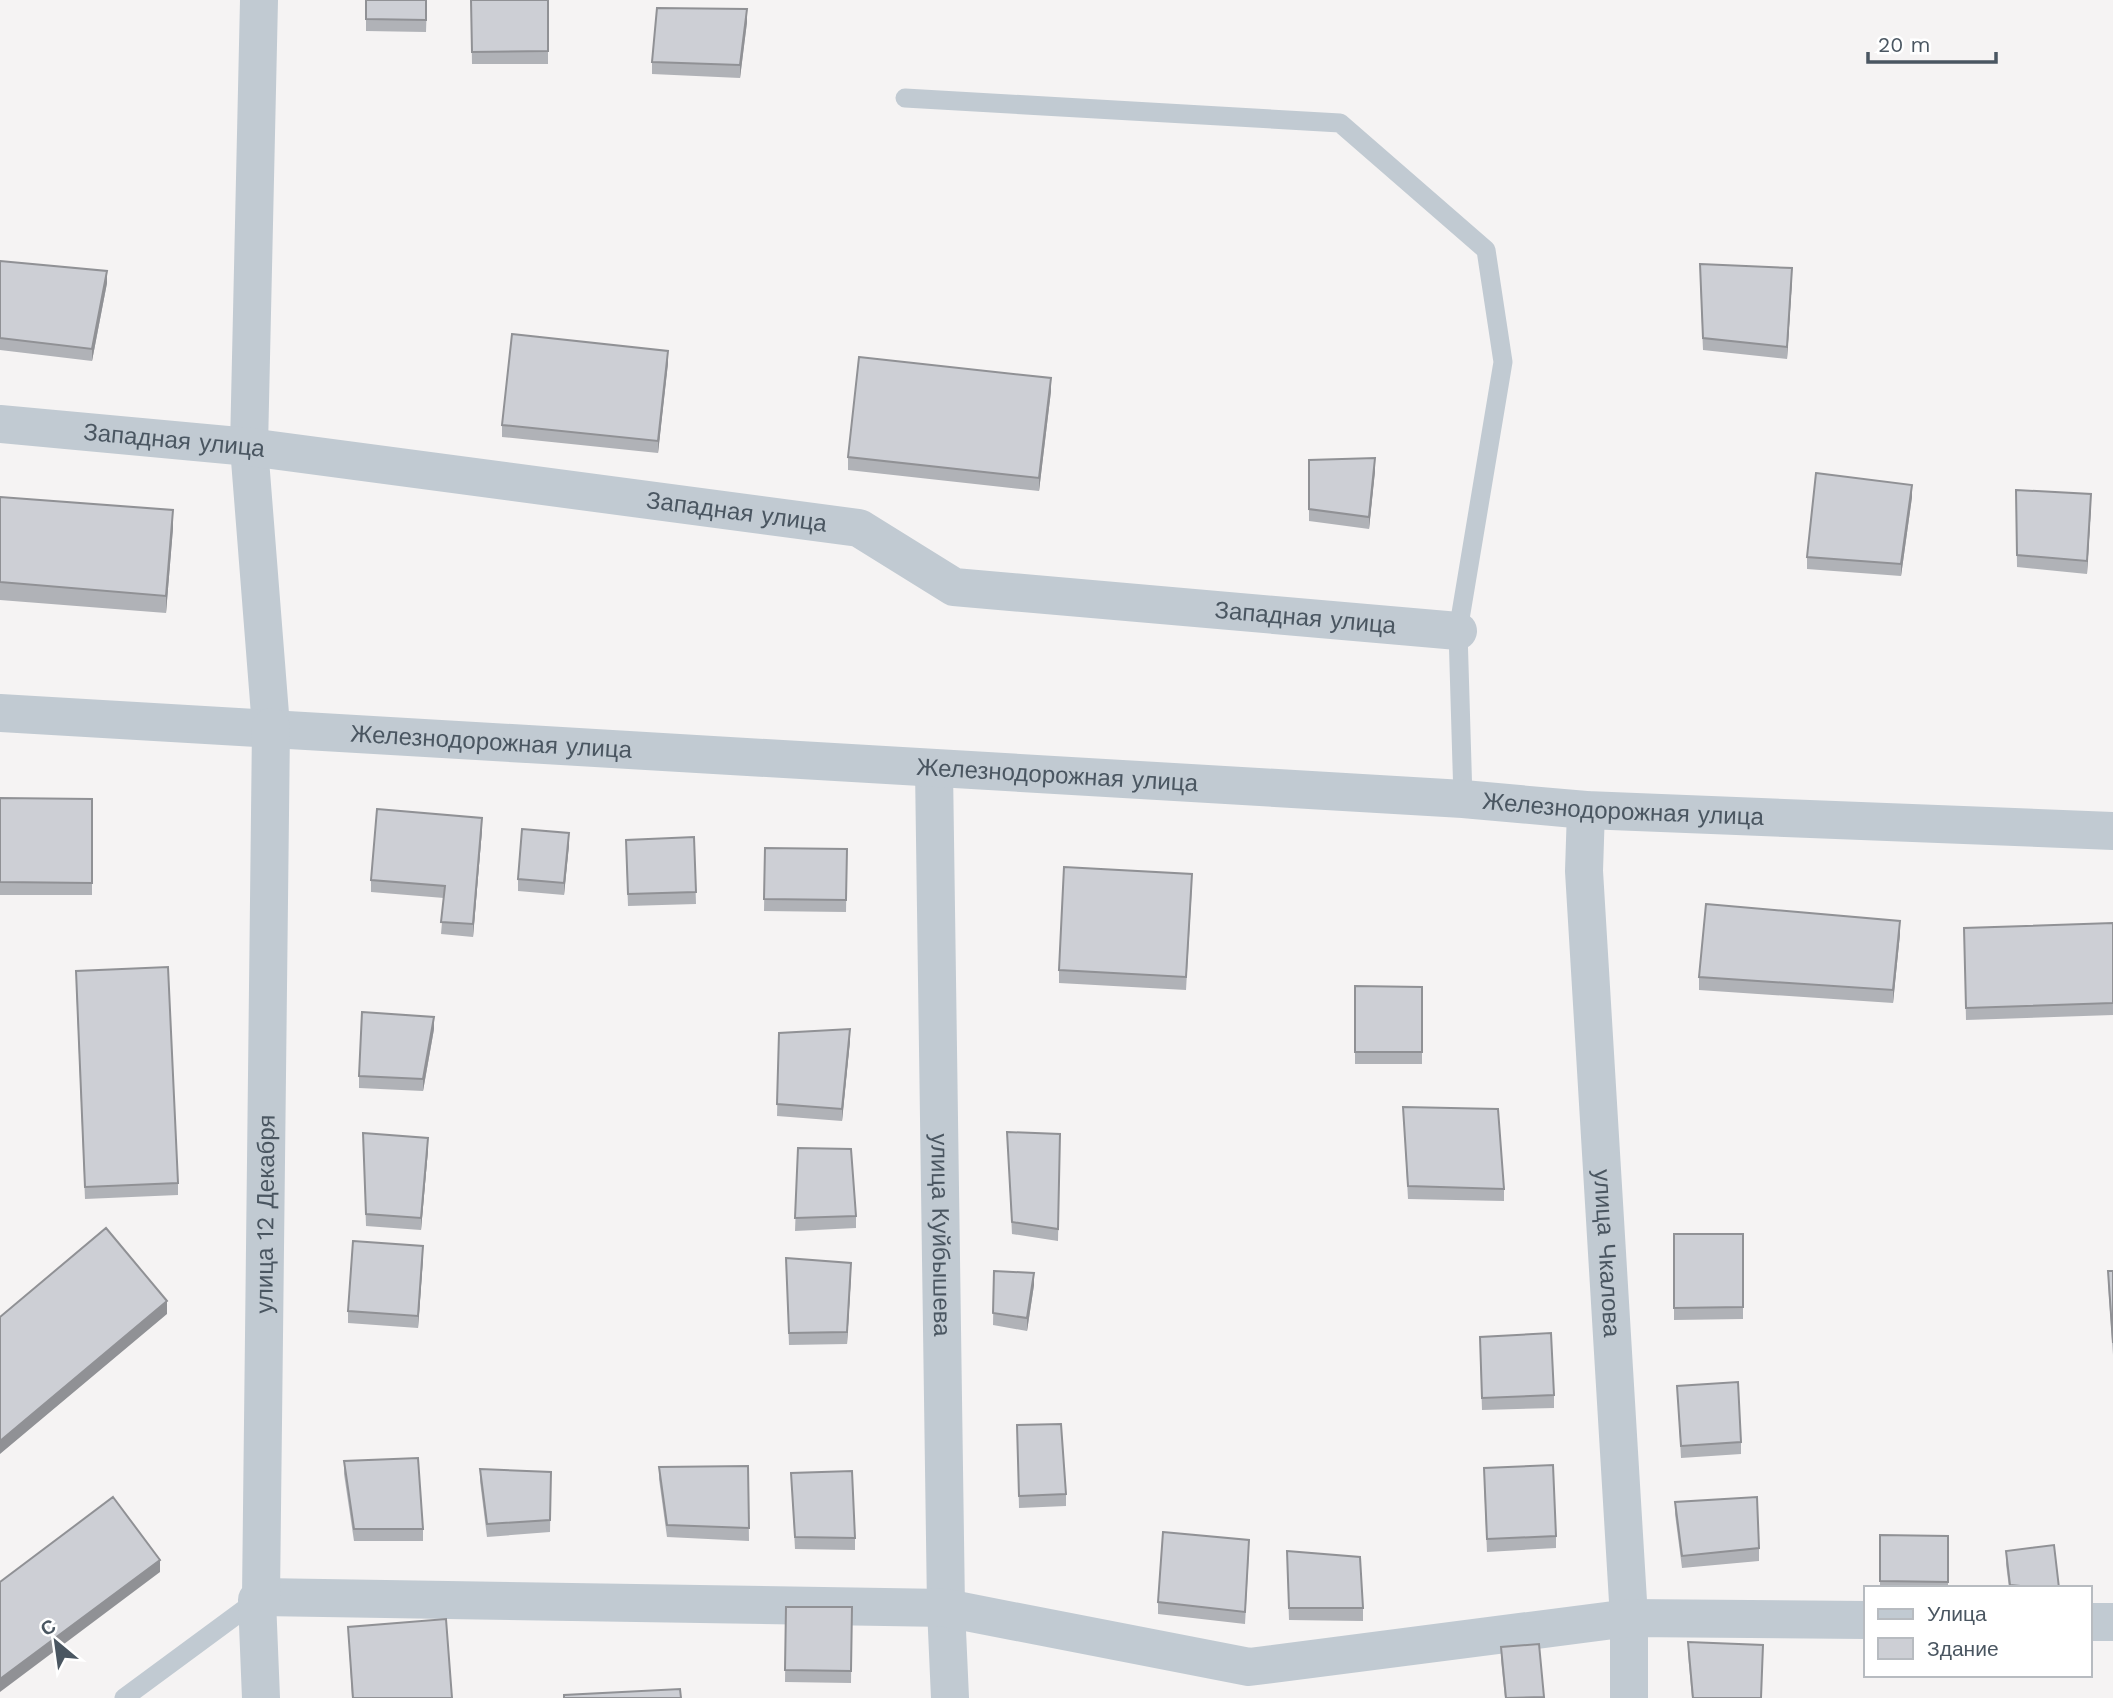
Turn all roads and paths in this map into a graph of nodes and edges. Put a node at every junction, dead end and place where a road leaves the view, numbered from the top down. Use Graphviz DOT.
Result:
graph roads {
  1 [pos="259,0"];
  2 [pos="905,98"];
  3 [pos="0,424"];
  4 [pos="248,447"];
  5 [pos="1458,631"];
  6 [pos="0,713"];
  7 [pos="271,727"];
  8 [pos="934,769"];
  9 [pos="1463,799"];
  10 [pos="1586,810"];
  11 [pos="2113,831"];
  12 [pos="259,1598"];
  13 [pos="946,1608"];
  14 [pos="1629,1618"];
  15 [pos="1864,1620"];
  16 [pos="2092,1622"];
  17 [pos="2113,1622"];
  18 [pos="124,1698"];
  19 [pos="261,1698"];
  20 [pos="950,1698"];
  21 [pos="1629,1698"];
  1 -- 4 [label="street, улица 12 Декабря"];
  2 -- 5 [label="lane"];
  3 -- 4 [label="street, Западная улица"];
  4 -- 5 [label="street, Западная улица"];
  4 -- 7 [label="street, улица 12 Декабря"];
  5 -- 9 [label="lane"];
  6 -- 7 [label="street, Железнодорожная улица"];
  7 -- 8 [label="street, Железнодорожная улица"];
  7 -- 12 [label="street, улица 12 Декабря"];
  8 -- 9 [label="street, Железнодорожная улица"];
  8 -- 13 [label="street, улица Куйбышева"];
  9 -- 10 [label="street, Железнодорожная улица"];
  10 -- 11 [label="street, Железнодорожная улица"];
  10 -- 14 [label="street, улица Чкалова"];
  12 -- 13 [label="street"];
  12 -- 18 [label="lane"];
  12 -- 19 [label="street, улица 12 Декабря"];
  13 -- 14 [label="street"];
  13 -- 20 [label="street, улица Куйбышева"];
  14 -- 15 [label="street"];
  14 -- 21 [label="street, улица Чкалова"];
  16 -- 17 [label="street"];
}
